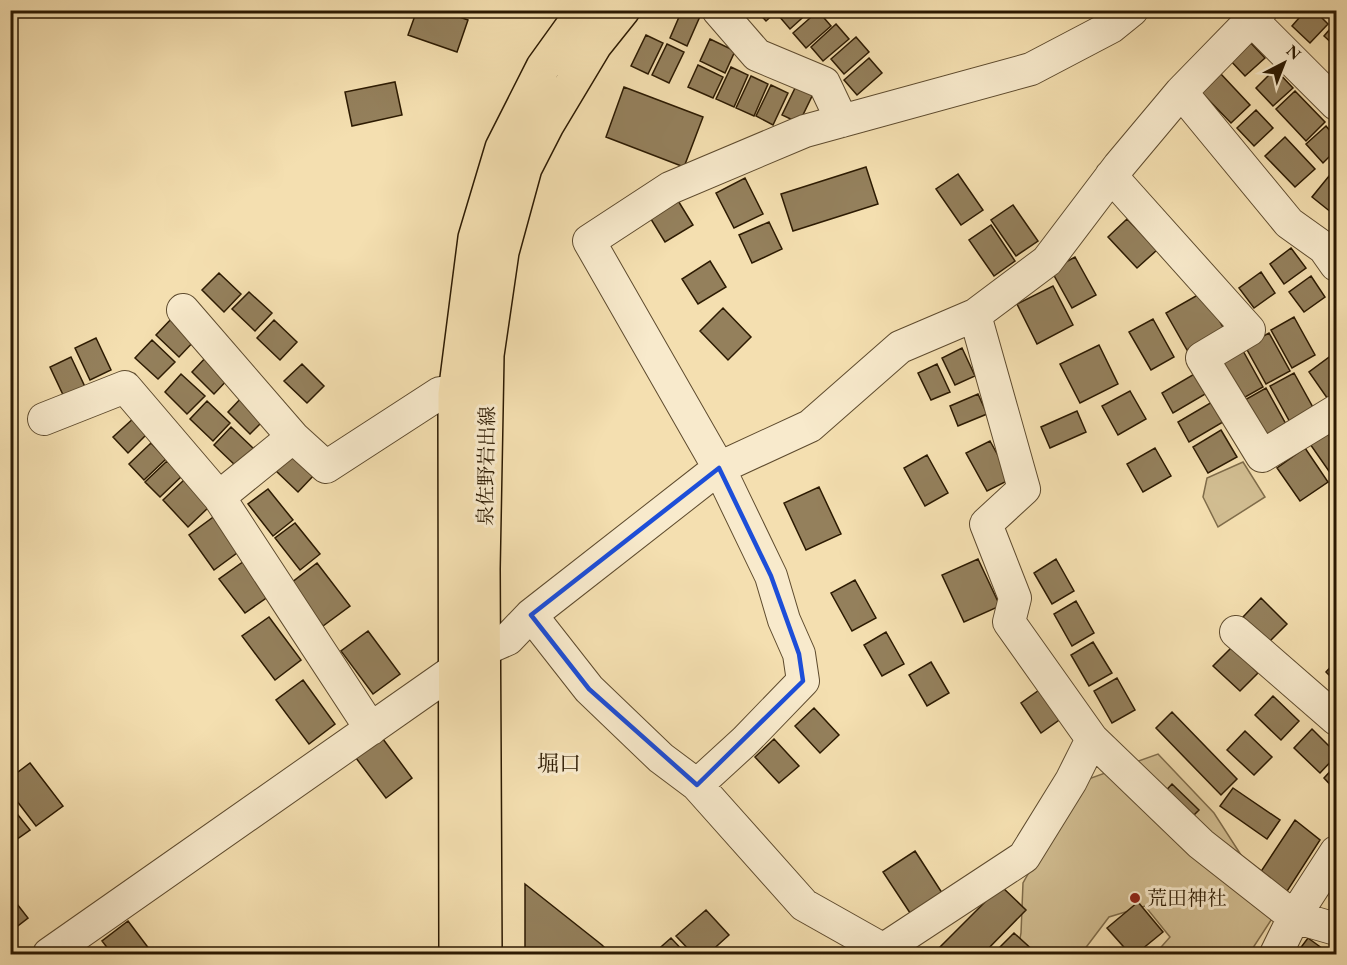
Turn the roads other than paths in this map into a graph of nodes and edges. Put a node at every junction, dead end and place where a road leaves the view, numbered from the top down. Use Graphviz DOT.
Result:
graph roads {
  1 [pos="584,10"];
  2 [pos="623,10"];
  3 [pos="1132,10"];
  4 [pos="719,11"];
  5 [pos="1257,15"];
  6 [pos="1181,92"];
  7 [pos="1336,104"];
  8 [pos="842,121"];
  9 [pos="1111,176"];
  10 [pos="1332,249"];
  11 [pos="183,310"];
  12 [pos="975,315"];
  13 [pos="455,394"];
  14 [pos="1336,411"];
  15 [pos="44,419"];
  16 [pos="293,437"];
  17 [pos="719,468"];
  18 [pos="219,497"];
  19 [pos="531,615"];
  20 [pos="1236,632"];
  21 [pos="485,649"];
  22 [pos="456,669"];
  23 [pos="1336,719"];
  24 [pos="371,729"];
  25 [pos="1092,740"];
  26 [pos="697,785"];
  27 [pos="1336,852"];
  28 [pos="1294,917"];
  29 [pos="1336,929"];
  30 [pos="887,952"];
  31 [pos="49,954"];
  32 [pos="456,954"];
  33 [pos="485,954"];
  34 [pos="1276,954"];
  1 -- 13 [label="main road, 泉佐野岩出線"];
  2 -- 21 [label="main road, 泉佐野岩出線"];
  3 -- 8 [label="street"];
  4 -- 8 [label="street"];
  5 -- 6 [label="street"];
  5 -- 7 [label="street"];
  6 -- 9 [label="street"];
  6 -- 10 [label="street"];
  8 -- 17 [label="street"];
  9 -- 12 [label="street"];
  9 -- 14 [label="street"];
  11 -- 16 [label="street"];
  12 -- 17 [label="street"];
  12 -- 25 [label="street"];
  13 -- 16 [label="street"];
  13 -- 22 [label="main road, 泉佐野岩出線"];
  15 -- 18 [label="street"];
  16 -- 18 [label="street"];
  17 -- 19 [label="street"];
  17 -- 26 [label="street"];
  18 -- 24 [label="street"];
  19 -- 21 [label="street"];
  19 -- 26 [label="street"];
  20 -- 23 [label="street"];
  21 -- 22 [label="street"];
  21 -- 33 [label="main road, 泉佐野岩出線"];
  22 -- 24 [label="street"];
  22 -- 32 [label="main road, 泉佐野岩出線"];
  24 -- 31 [label="street"];
  25 -- 28 [label="street"];
  25 -- 30 [label="street"];
  26 -- 30 [label="street"];
  27 -- 28 [label="street"];
  28 -- 29 [label="street"];
  28 -- 34 [label="street"];
}
